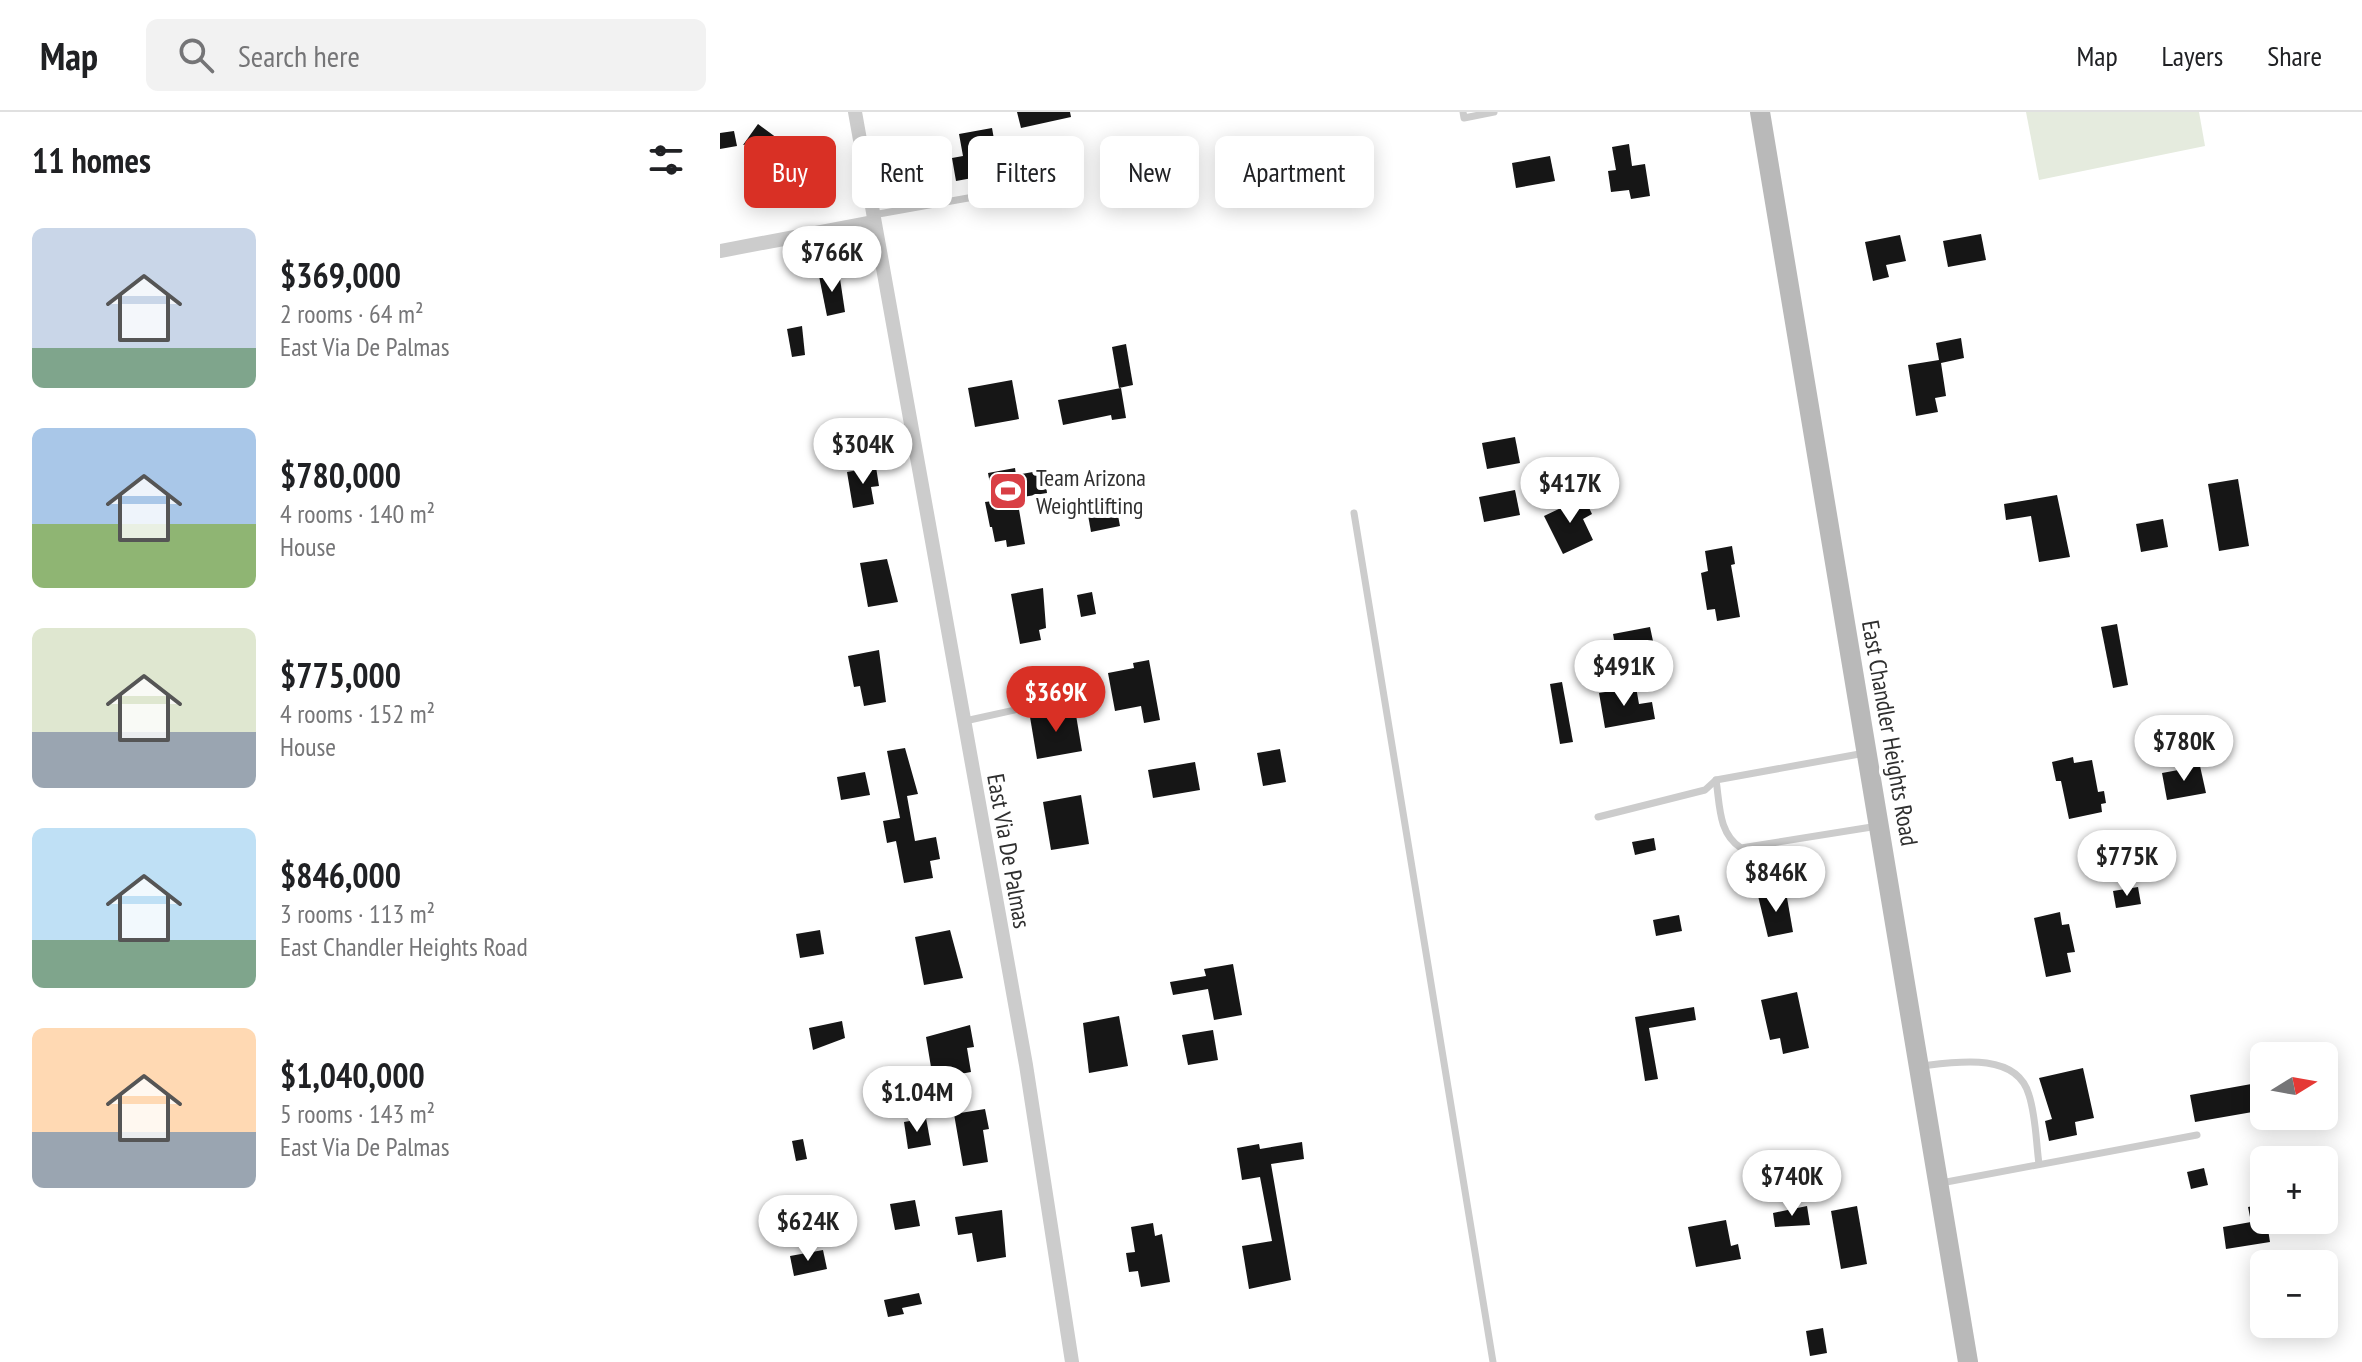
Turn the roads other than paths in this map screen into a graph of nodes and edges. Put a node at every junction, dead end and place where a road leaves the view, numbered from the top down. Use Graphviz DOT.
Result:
graph roads {
  1 [pos="855,112"];
  2 [pos="1463,112"];
  3 [pos="1494,112"];
  4 [pos="1760,112"];
  5 [pos="968,199"];
  6 [pos="873,218"];
  7 [pos="720,251"];
  8 [pos="1354,513"];
  9 [pos="1100,691"];
  10 [pos="963,721"];
  11 [pos="1868,753"];
  12 [pos="1716,780"];
  13 [pos="1598,817"];
  14 [pos="1880,826"];
  15 [pos="1919,1066"];
  16 [pos="2197,1135"];
  17 [pos="2039,1164"];
  18 [pos="1939,1183"];
  19 [pos="1072,1362"];
  20 [pos="1493,1362"];
  21 [pos="1968,1362"];
  1 -- 6 [label="street, East Via De Palmas"];
  2 -- 3 [label="lane"];
  4 -- 11 [label="main road, East Chandler Heights Road"];
  5 -- 6 [label="lane"];
  6 -- 7 [label="street"];
  6 -- 10 [label="street, East Via De Palmas"];
  8 -- 20 [label="lane"];
  9 -- 10 [label="lane"];
  10 -- 19 [label="street, East Via De Palmas"];
  11 -- 12 [label="lane"];
  11 -- 14 [label="main road, East Chandler Heights Road"];
  12 -- 13 [label="lane"];
  12 -- 14 [label="lane"];
  14 -- 15 [label="main road, East Chandler Heights Road"];
  15 -- 17 [label="lane"];
  15 -- 18 [label="main road, East Chandler Heights Road"];
  16 -- 17 [label="lane"];
  17 -- 18 [label="lane"];
  18 -- 21 [label="main road, East Chandler Heights Road"];
}
